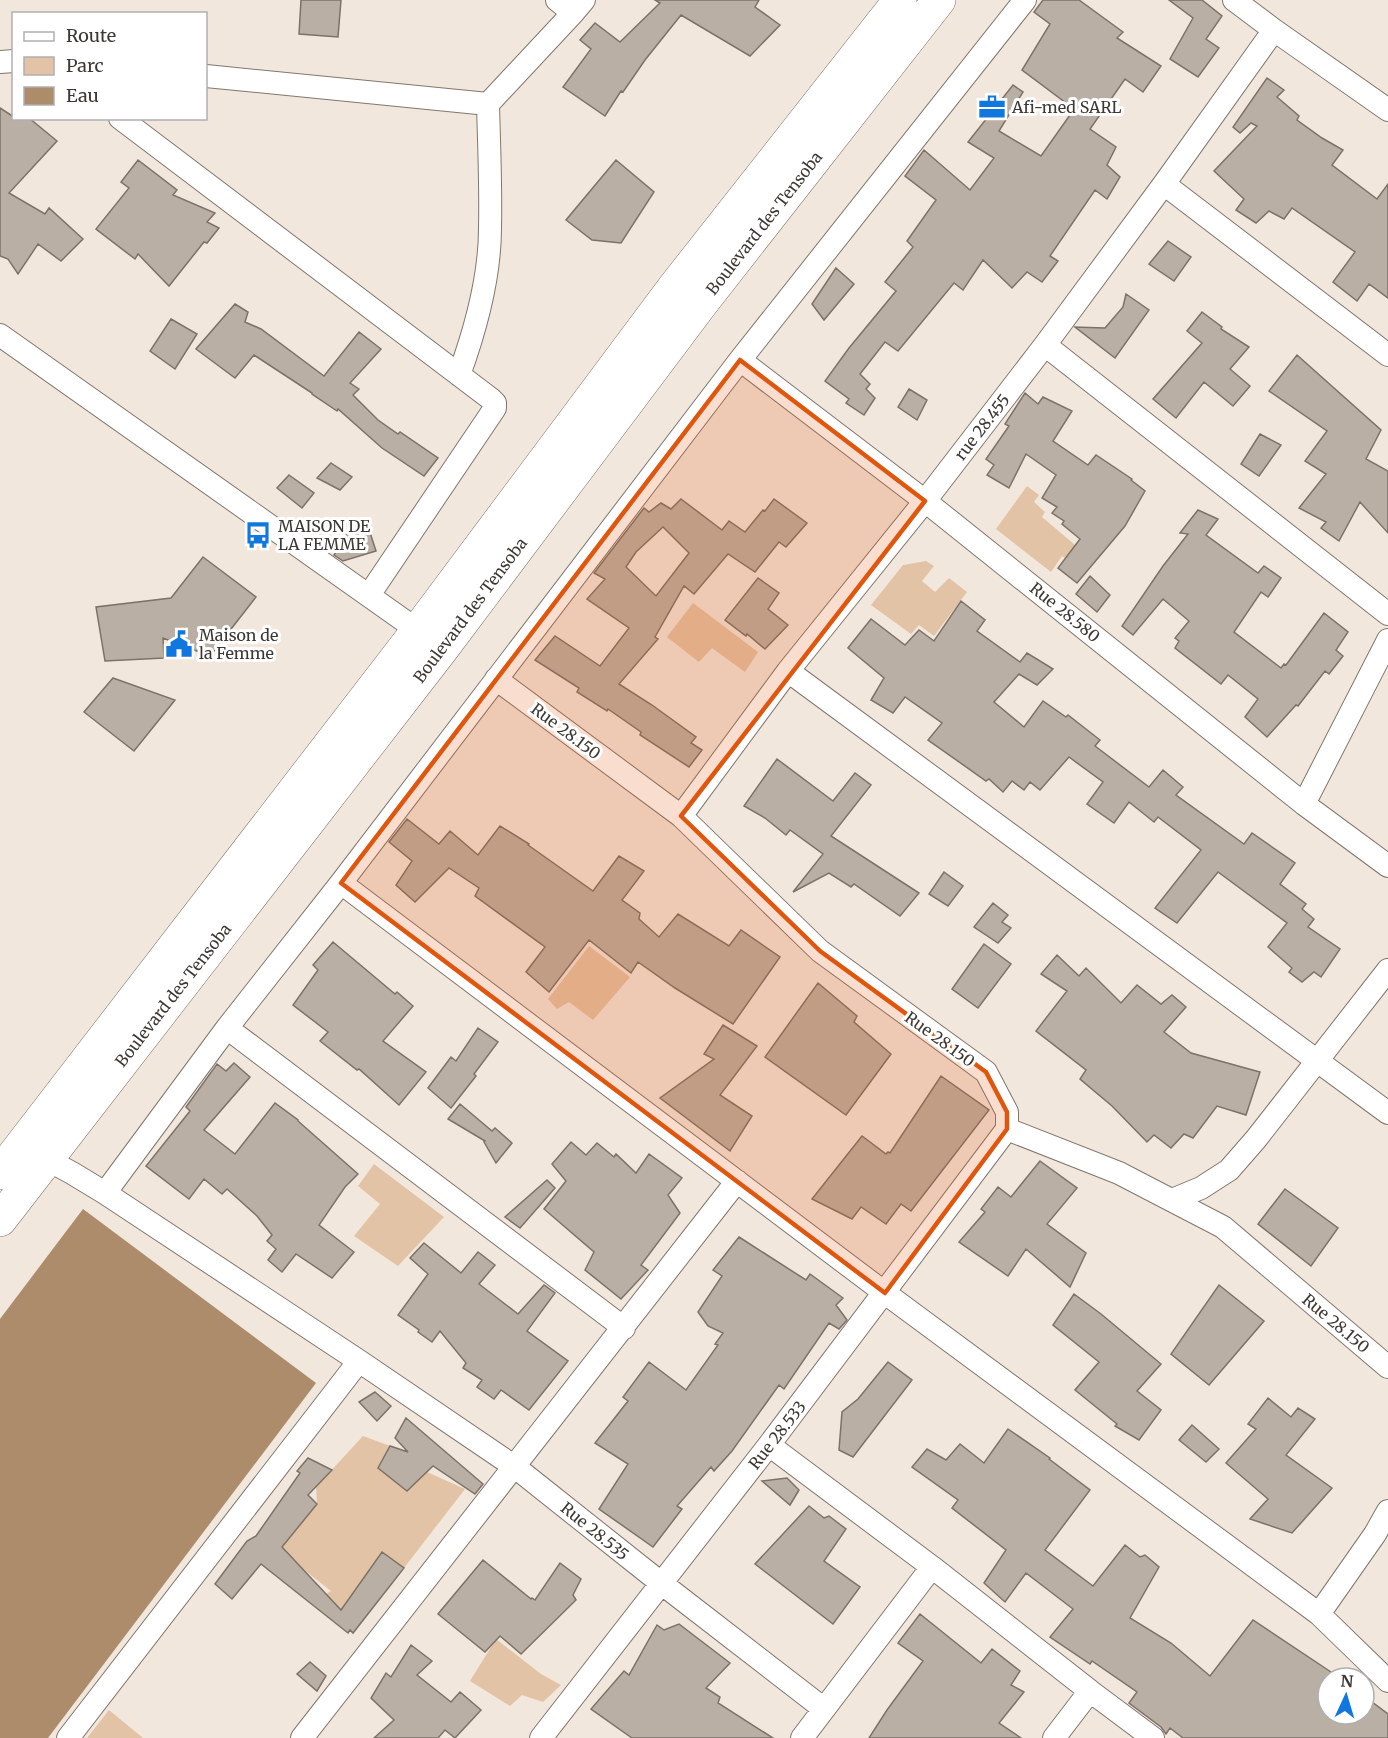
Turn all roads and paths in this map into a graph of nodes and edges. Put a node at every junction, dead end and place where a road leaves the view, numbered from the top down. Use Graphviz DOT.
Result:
graph roads {
  1 [pos="900,0"];
  2 [pos="939,0"];
  3 [pos="1025,0"];
  4 [pos="1234,0"];
  5 [pos="571,4"];
  6 [pos="1274,30"];
  7 [pos="207,76"];
  8 [pos="488,104"];
  9 [pos="1388,110"];
  10 [pos="123,120"];
  11 [pos="1164,184"];
  12 [pos="0,334"];
  13 [pos="1045,345"];
  14 [pos="1388,355"];
  15 [pos="740,360"];
  16 [pos="459,375"];
  17 [pos="925,501"];
  18 [pos="369,595"];
  19 [pos="1388,615"];
  20 [pos="430,639"];
  21 [pos="1388,640"];
  22 [pos="788,671"];
  23 [pos="496,679"];
  24 [pos="1304,804"];
  25 [pos="681,816"];
  26 [pos="1388,866"];
  27 [pos="341,883"];
  28 [pos="1388,970"];
  29 [pos="226,1028"];
  30 [pos="1318,1060"];
  31 [pos="1388,1113"];
  32 [pos="1007,1129"];
  33 [pos="46,1159"];
  34 [pos="0,1173"];
  35 [pos="737,1181"];
  36 [pos="105,1193"];
  37 [pos="1172,1200"];
  38 [pos="0,1220"];
  39 [pos="885,1293"];
  40 [pos="624,1328"];
  41 [pos="359,1361"];
  42 [pos="1388,1367"];
  43 [pos="769,1445"];
  44 [pos="515,1467"];
  45 [pos="1388,1511"];
  46 [pos="932,1567"];
  47 [pos="661,1583"];
  48 [pos="1319,1614"];
  49 [pos="1388,1681"];
  50 [pos="1090,1691"];
  51 [pos="824,1709"];
  52 [pos="68,1738"];
  53 [pos="302,1738"];
  54 [pos="541,1738"];
  55 [pos="802,1738"];
  56 [pos="1054,1738"];
  57 [pos="1153,1738"];
  1 -- 20 [label="main road, Boulevard des Tensoba"];
  2 -- 20 [label="main road, Boulevard des Tensoba"];
  3 -- 15 [label="street"];
  4 -- 6 [label="street"];
  5 -- 8 [label="street"];
  6 -- 9 [label="street"];
  6 -- 11 [label="street, rue 28.455"];
  7 -- 8 [label="street"];
  8 -- 16 [label="street"];
  10 -- 16 [label="street"];
  11 -- 13 [label="street, rue 28.455"];
  11 -- 14 [label="street"];
  12 -- 18 [label="street"];
  13 -- 17 [label="street, rue 28.455"];
  13 -- 19 [label="street"];
  15 -- 17 [label="street, Rue 28.580"];
  15 -- 23 [label="street"];
  16 -- 18 [label="street"];
  17 -- 22 [label="street, rue 28.455"];
  17 -- 24 [label="street, Rue 28.580"];
  18 -- 20 [label="street"];
  20 -- 33 [label="main road, Boulevard des Tensoba"];
  20 -- 34 [label="main road, Boulevard des Tensoba"];
  21 -- 24 [label="street"];
  22 -- 25 [label="street, rue 28.455"];
  22 -- 30 [label="street"];
  23 -- 25 [label="street, Rue 28.150"];
  23 -- 27 [label="street"];
  24 -- 26 [label="street, Rue 28.580"];
  25 -- 32 [label="street, Rue 28.150"];
  27 -- 29 [label="street"];
  27 -- 35 [label="street"];
  28 -- 30 [label="street"];
  29 -- 36 [label="street"];
  29 -- 40 [label="street"];
  30 -- 31 [label="street"];
  30 -- 37 [label="street"];
  32 -- 37 [label="street, Rue 28.150"];
  32 -- 39 [label="street, Rue 28.533"];
  33 -- 36 [label="street, Rue 28.535"];
  33 -- 38 [label="main road, Boulevard des Tensoba"];
  35 -- 39 [label="street"];
  35 -- 40 [label="street"];
  36 -- 41 [label="street, Rue 28.535"];
  37 -- 42 [label="street, Rue 28.150"];
  39 -- 43 [label="street, Rue 28.533"];
  39 -- 48 [label="street"];
  40 -- 44 [label="street"];
  41 -- 44 [label="street, Rue 28.535"];
  41 -- 52 [label="street"];
  43 -- 46 [label="street"];
  43 -- 47 [label="street, Rue 28.533"];
  44 -- 47 [label="street, Rue 28.535"];
  44 -- 53 [label="street"];
  45 -- 48 [label="street"];
  46 -- 50 [label="street"];
  46 -- 51 [label="street"];
  47 -- 51 [label="street, Rue 28.535"];
  47 -- 54 [label="street, Rue 28.533"];
  48 -- 49 [label="street"];
  50 -- 56 [label="street"];
  50 -- 57 [label="street"];
  51 -- 55 [label="street"];
}
